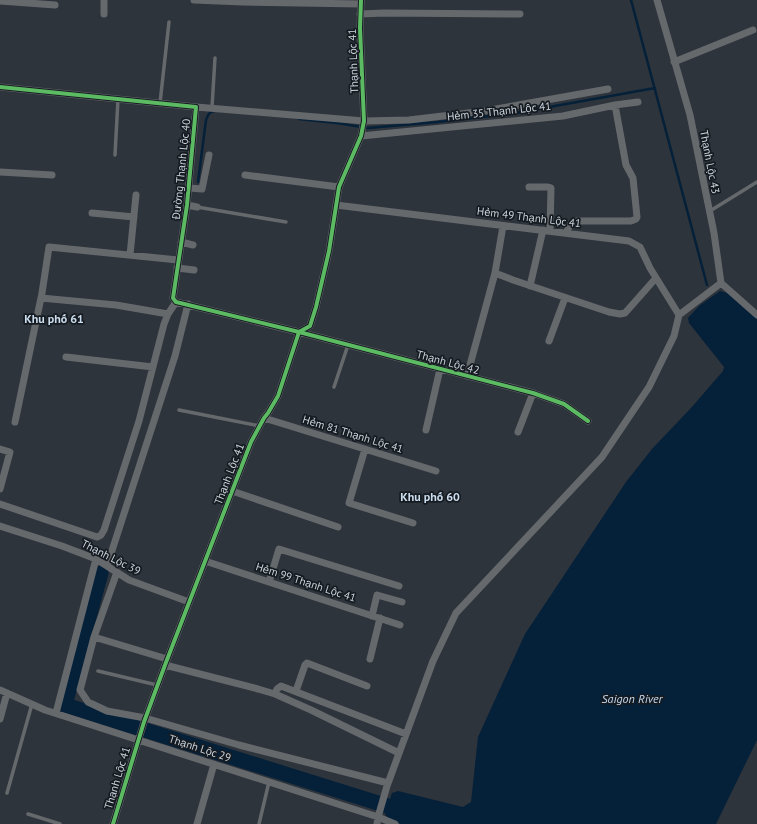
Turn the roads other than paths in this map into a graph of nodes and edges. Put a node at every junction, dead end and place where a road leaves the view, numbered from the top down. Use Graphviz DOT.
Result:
graph roads {
  1 [pos="104,0"];
  2 [pos="194,0"];
  3 [pos="658,0"];
  4 [pos="0,1"];
  5 [pos="361,2"];
  6 [pos="55,5"];
  7 [pos="104,14"];
  8 [pos="360,14"];
  9 [pos="520,14"];
  10 [pos="169,22"];
  11 [pos="753,30"];
  12 [pos="215,58"];
  13 [pos="674,62"];
  14 [pos="0,87"];
  15 [pos="608,89"];
  16 [pos="118,99"];
  17 [pos="638,102"];
  18 [pos="160,103"];
  19 [pos="615,105"];
  20 [pos="196,107"];
  21 [pos="212,107"];
  22 [pos="364,121"];
  23 [pos="361,136"];
  24 [pos="115,155"];
  25 [pos="209,155"];
  26 [pos="0,172"];
  27 [pos="52,175"];
  28 [pos="245,175"];
  29 [pos="757,182"];
  30 [pos="339,187"];
  31 [pos="529,187"];
  32 [pos="189,188"];
  33 [pos="136,195"];
  34 [pos="336,205"];
  35 [pos="187,206"];
  36 [pos="197,207"];
  37 [pos="709,211"];
  38 [pos="92,213"];
  39 [pos="134,217"];
  40 [pos="286,222"];
  41 [pos="503,226"];
  42 [pos="546,231"];
  43 [pos="566,233"];
  44 [pos="181,242"];
  45 [pos="193,245"];
  46 [pos="130,255"];
  47 [pos="178,260"];
  48 [pos="177,268"];
  49 [pos="194,270"];
  50 [pos="496,273"];
  51 [pos="656,278"];
  52 [pos="721,283"];
  53 [pos="530,286"];
  54 [pos="41,298"];
  55 [pos="565,298"];
  56 [pos="176,302"];
  57 [pos="188,304"];
  58 [pos="168,314"];
  59 [pos="679,315"];
  60 [pos="757,315"];
  61 [pos="299,332"];
  62 [pos="549,341"];
  63 [pos="348,345"];
  64 [pos="66,357"];
  65 [pos="153,367"];
  66 [pos="440,369"];
  67 [pos="467,376"];
  68 [pos="334,387"];
  69 [pos="533,393"];
  70 [pos="179,410"];
  71 [pos="264,418"];
  72 [pos="588,420"];
  73 [pos="16,422"];
  74 [pos="260,426"];
  75 [pos="426,430"];
  76 [pos="518,432"];
  77 [pos="0,449"];
  78 [pos="365,449"];
  79 [pos="436,471"];
  80 [pos="0,489"];
  81 [pos="232,492"];
  82 [pos="0,504"];
  83 [pos="413,523"];
  84 [pos="0,526"];
  85 [pos="338,526"];
  86 [pos="96,559"];
  87 [pos="205,561"];
  88 [pos="107,566"];
  89 [pos="117,572"];
  90 [pos="269,582"];
  91 [pos="399,586"];
  92 [pos="189,602"];
  93 [pos="402,602"];
  94 [pos="372,616"];
  95 [pos="380,618"];
  96 [pos="400,625"];
  97 [pos="94,637"];
  98 [pos="370,659"];
  99 [pos="166,662"];
  100 [pos="98,671"];
  101 [pos="157,685"];
  102 [pos="367,686"];
  103 [pos="3,692"];
  104 [pos="296,692"];
  105 [pos="275,694"];
  106 [pos="32,704"];
  107 [pos="56,713"];
  108 [pos="0,719"];
  109 [pos="144,720"];
  110 [pos="406,734"];
  111 [pos="138,740"];
  112 [pos="399,753"];
  113 [pos="214,764"];
  114 [pos="269,782"];
  115 [pos="388,784"];
  116 [pos="7,793"];
  117 [pos="28,814"];
  118 [pos="377,820"];
  119 [pos="60,824"];
  120 [pos="113,824"];
  121 [pos="197,824"];
  122 [pos="259,824"];
  123 [pos="395,824"];
  1 -- 7 [label="street"];
  2 -- 5 [label="street"];
  3 -- 13 [label="street, Thạnh Lộc 43"];
  4 -- 6 [label="street"];
  5 -- 8 [label="street, Thạnh Lộc 41"];
  8 -- 9 [label="street"];
  8 -- 22 [label="street, Thạnh Lộc 41"];
  10 -- 18 [label="lane"];
  11 -- 13 [label="street"];
  12 -- 21 [label="lane"];
  13 -- 37 [label="street, Thạnh Lộc 43"];
  14 -- 16 [label="street, Đường Thạnh Lộc 40"];
  15 -- 22 [label="street, Đường Thạnh Lộc 40"];
  16 -- 18 [label="street, Đường Thạnh Lộc 40"];
  16 -- 24 [label="lane"];
  17 -- 19 [label="street, Hẻm 35 Thạnh Lộc 41"];
  18 -- 20 [label="street, Đường Thạnh Lộc 40"];
  19 -- 23 [label="street, Hẻm 35 Thạnh Lộc 41"];
  19 -- 43 [label="street"];
  20 -- 21 [label="street, Đường Thạnh Lộc 40"];
  20 -- 32 [label="street, Đường Thạnh Lộc 40"];
  21 -- 22 [label="street, Đường Thạnh Lộc 40"];
  22 -- 23 [label="street, Thạnh Lộc 41"];
  23 -- 30 [label="street, Thạnh Lộc 41"];
  25 -- 32 [label="street"];
  26 -- 27 [label="street"];
  28 -- 30 [label="street"];
  29 -- 37 [label="lane"];
  30 -- 34 [label="street, Thạnh Lộc 41"];
  31 -- 42 [label="street"];
  32 -- 35 [label="street, Đường Thạnh Lộc 40"];
  33 -- 39 [label="street"];
  34 -- 41 [label="street, Hẻm 49 Thạnh Lộc 41"];
  34 -- 61 [label="street, Thạnh Lộc 41"];
  35 -- 36 [label="street"];
  35 -- 44 [label="street, Đường Thạnh Lộc 40"];
  36 -- 40 [label="lane"];
  37 -- 52 [label="street, Thạnh Lộc 43"];
  38 -- 39 [label="street"];
  39 -- 46 [label="street"];
  41 -- 42 [label="street, Hẻm 49 Thạnh Lộc 41"];
  41 -- 50 [label="street"];
  42 -- 43 [label="street, Hẻm 49 Thạnh Lộc 41"];
  42 -- 53 [label="street"];
  43 -- 51 [label="street, Hẻm 49 Thạnh Lộc 41"];
  44 -- 45 [label="street"];
  44 -- 47 [label="street, Đường Thạnh Lộc 40"];
  46 -- 47 [label="street"];
  46 -- 54 [label="street"];
  47 -- 48 [label="street, Đường Thạnh Lộc 40"];
  48 -- 49 [label="street"];
  48 -- 56 [label="street, Đường Thạnh Lộc 40"];
  50 -- 53 [label="street"];
  50 -- 67 [label="street"];
  51 -- 55 [label="street"];
  51 -- 59 [label="street, Hẻm 49 Thạnh Lộc 41"];
  52 -- 59 [label="street"];
  52 -- 60 [label="street"];
  53 -- 55 [label="street"];
  54 -- 58 [label="street"];
  54 -- 73 [label="street"];
  55 -- 62 [label="street"];
  56 -- 57 [label="street"];
  56 -- 58 [label="street"];
  57 -- 61 [label="street"];
  57 -- 88 [label="street"];
  58 -- 65 [label="street"];
  59 -- 110 [label="street"];
  61 -- 63 [label="street, Thạnh Lộc 42"];
  61 -- 71 [label="street, Thạnh Lộc 41"];
  63 -- 66 [label="street, Thạnh Lộc 42"];
  63 -- 68 [label="lane"];
  64 -- 65 [label="street"];
  65 -- 82 [label="street"];
  66 -- 67 [label="street, Thạnh Lộc 42"];
  66 -- 75 [label="street"];
  67 -- 69 [label="street, Thạnh Lộc 42"];
  69 -- 72 [label="street, Thạnh Lộc 42"];
  69 -- 76 [label="street"];
  70 -- 74 [label="lane"];
  71 -- 74 [label="street, Thạnh Lộc 41"];
  71 -- 78 [label="street, Hẻm 81 Thạnh Lộc 41"];
  74 -- 81 [label="street, Thạnh Lộc 41"];
  77 -- 80 [label="street"];
  78 -- 79 [label="street, Hẻm 81 Thạnh Lộc 41"];
  78 -- 83 [label="street"];
  81 -- 85 [label="street"];
  81 -- 87 [label="street, Thạnh Lộc 41"];
  84 -- 86 [label="street, Thạnh Lộc 39"];
  86 -- 88 [label="street, Thạnh Lộc 39"];
  86 -- 107 [label="street"];
  87 -- 90 [label="street, Hẻm 99 Thạnh Lộc 41"];
  87 -- 92 [label="street, Thạnh Lộc 41"];
  88 -- 89 [label="street, Thạnh Lộc 39"];
  89 -- 92 [label="street, Thạnh Lộc 39"];
  89 -- 97 [label="street"];
  90 -- 91 [label="street"];
  90 -- 94 [label="street, Hẻm 99 Thạnh Lộc 41"];
  92 -- 99 [label="street, Thạnh Lộc 41"];
  93 -- 94 [label="street"];
  94 -- 95 [label="street, Hẻm 99 Thạnh Lộc 41"];
  95 -- 96 [label="street, Hẻm 99 Thạnh Lộc 41"];
  95 -- 98 [label="street"];
  97 -- 99 [label="street"];
  97 -- 109 [label="street"];
  99 -- 101 [label="street, Thạnh Lộc 41"];
  99 -- 105 [label="street"];
  100 -- 101 [label="lane"];
  101 -- 109 [label="street, Thạnh Lộc 41"];
  102 -- 104 [label="street"];
  103 -- 106 [label="street, Thạnh Lộc 29"];
  103 -- 108 [label="street"];
  104 -- 105 [label="street"];
  104 -- 110 [label="street"];
  105 -- 112 [label="street"];
  106 -- 107 [label="street, Thạnh Lộc 29"];
  106 -- 116 [label="lane"];
  107 -- 111 [label="street, Thạnh Lộc 29"];
  109 -- 111 [label="street, Thạnh Lộc 41"];
  109 -- 115 [label="street"];
  110 -- 112 [label="street"];
  111 -- 113 [label="street, Thạnh Lộc 29"];
  111 -- 120 [label="street, Thạnh Lộc 41"];
  112 -- 115 [label="street"];
  113 -- 114 [label="street, Thạnh Lộc 29"];
  113 -- 121 [label="street"];
  114 -- 118 [label="street, Thạnh Lộc 29"];
  114 -- 122 [label="lane"];
  115 -- 118 [label="street"];
  117 -- 119 [label="lane"];
  118 -- 123 [label="street, Thạnh Lộc 29"];
}
